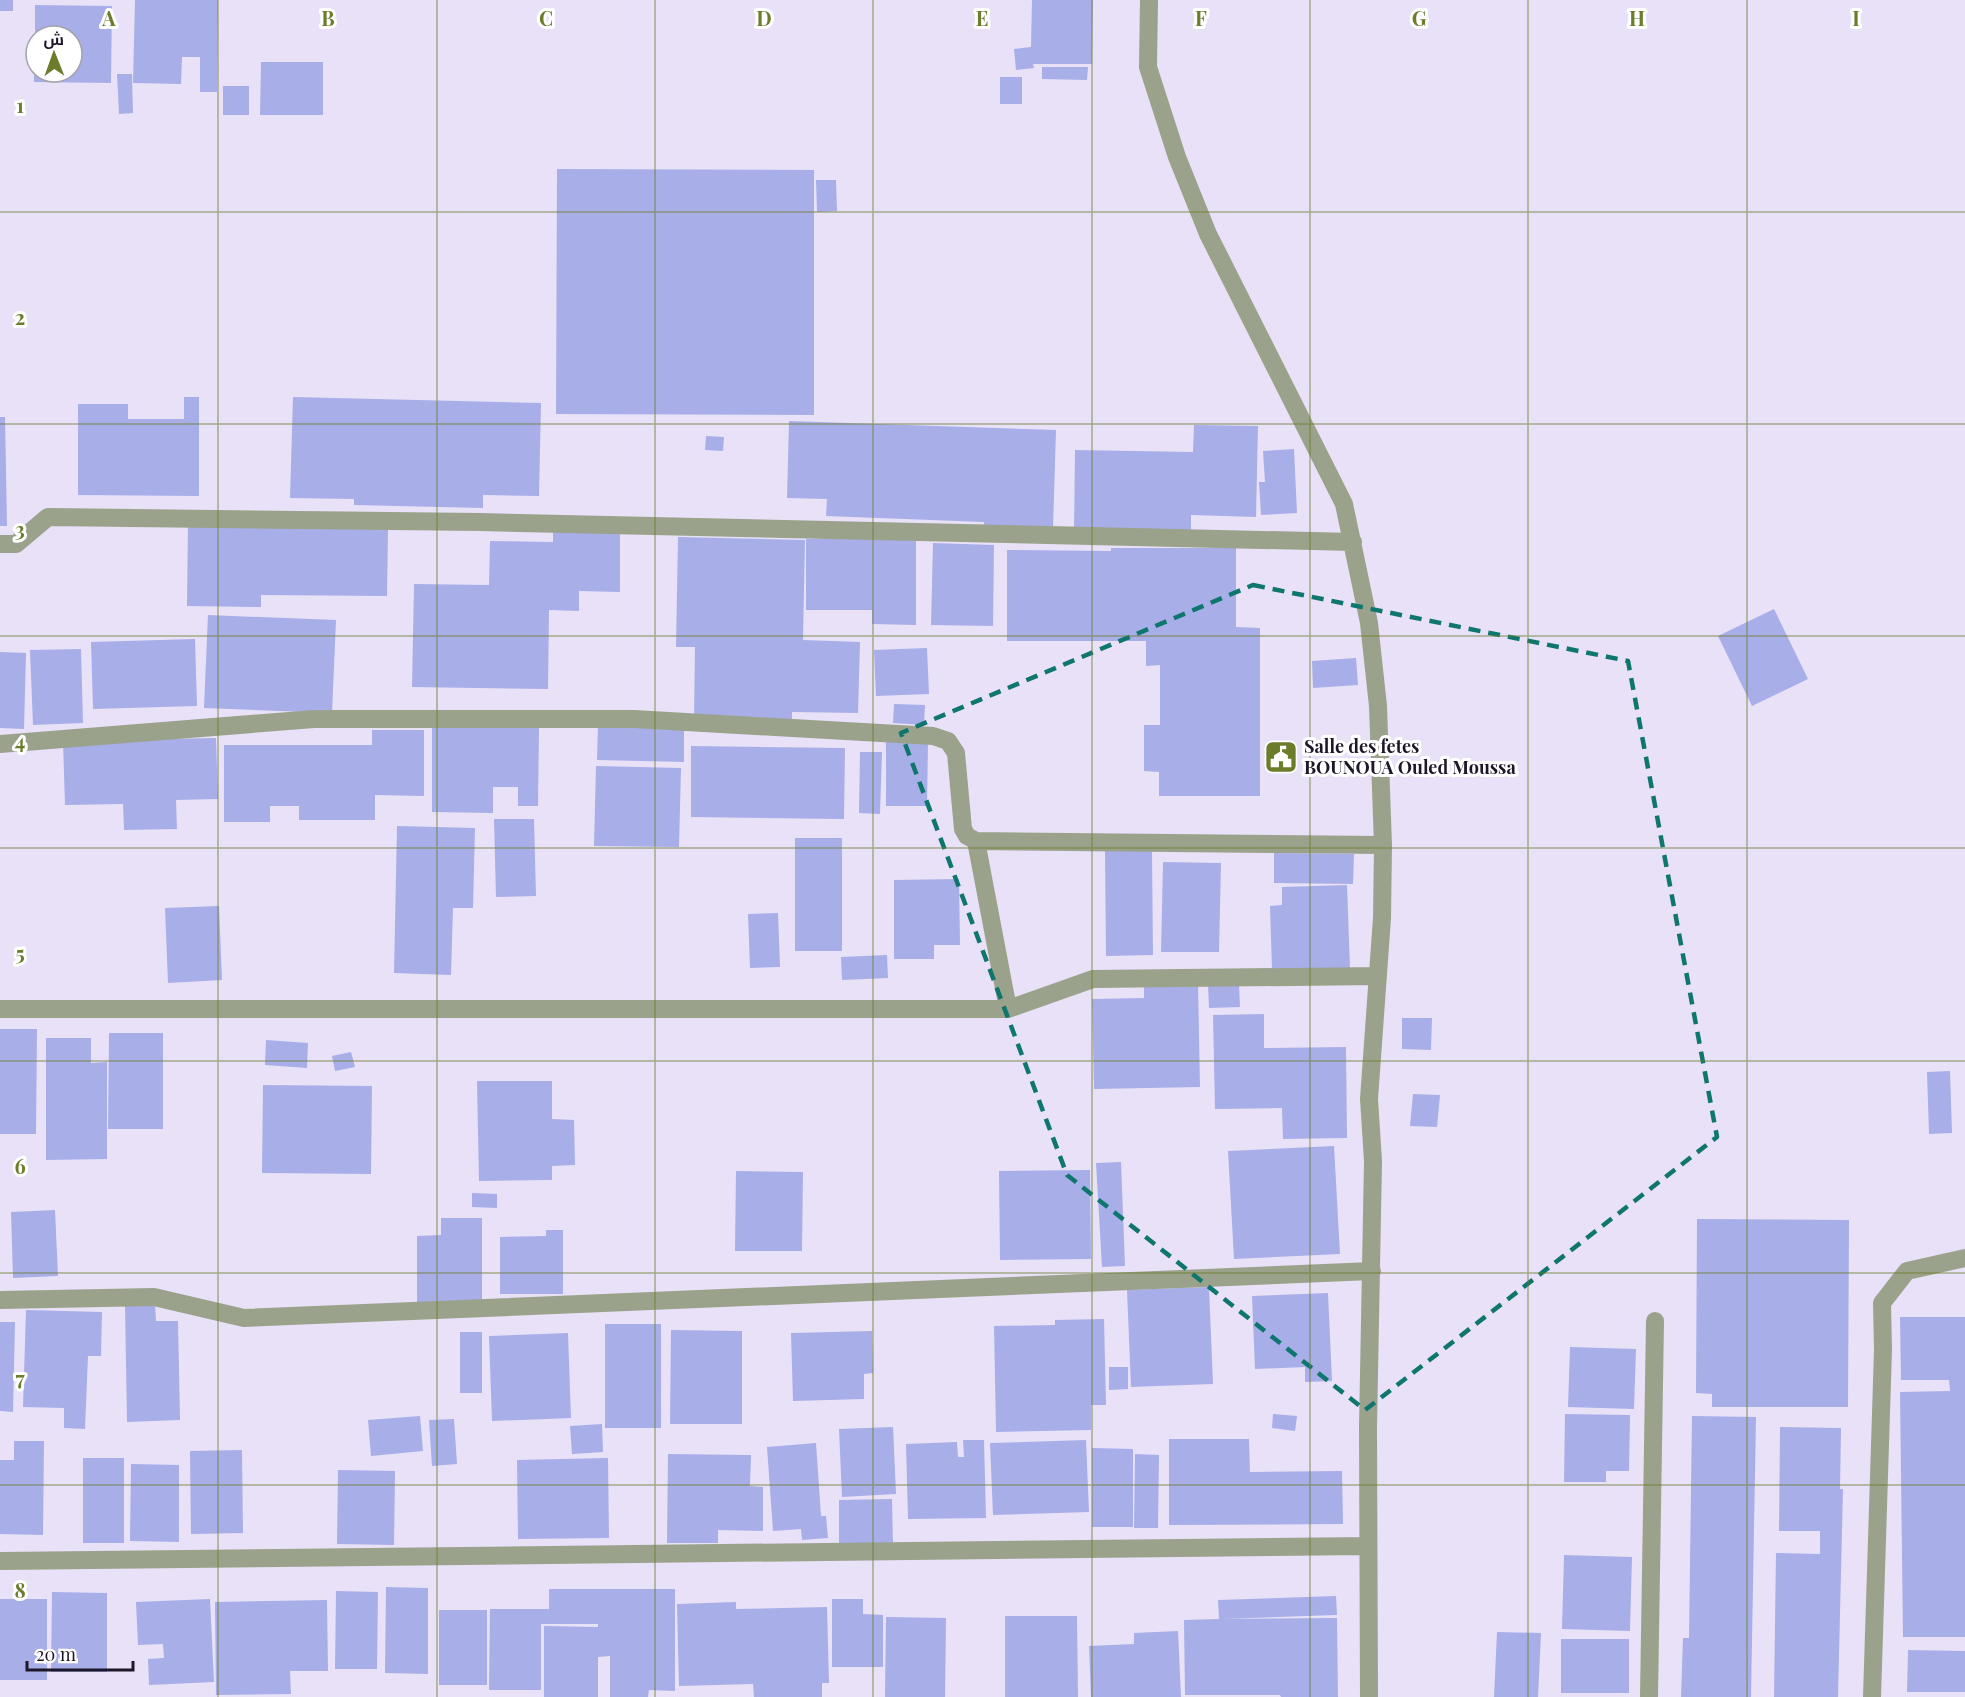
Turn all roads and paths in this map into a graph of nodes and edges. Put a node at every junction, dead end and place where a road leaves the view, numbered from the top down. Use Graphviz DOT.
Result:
graph roads {
  1 [pos="1149,0"];
  2 [pos="1353,542"];
  3 [pos="0,544"];
  4 [pos="0,744"];
  5 [pos="976,841"];
  6 [pos="1383,845"];
  7 [pos="1377,976"];
  8 [pos="0,1009"];
  9 [pos="1008,1009"];
  10 [pos="1965,1257"];
  11 [pos="1372,1271"];
  12 [pos="0,1300"];
  13 [pos="1655,1321"];
  14 [pos="1368,1546"];
  15 [pos="0,1561"];
  16 [pos="1369,1697"];
  17 [pos="1649,1697"];
  18 [pos="1872,1697"];
  1 -- 2 [label="street"];
  2 -- 3 [label="street"];
  2 -- 6 [label="street"];
  4 -- 5 [label="street"];
  5 -- 6 [label="street"];
  5 -- 9 [label="street"];
  6 -- 7 [label="street"];
  7 -- 9 [label="street"];
  7 -- 11 [label="street"];
  8 -- 9 [label="street"];
  10 -- 18 [label="street"];
  11 -- 12 [label="street"];
  11 -- 14 [label="street"];
  13 -- 17 [label="street"];
  14 -- 15 [label="street"];
  14 -- 16 [label="street"];
}
